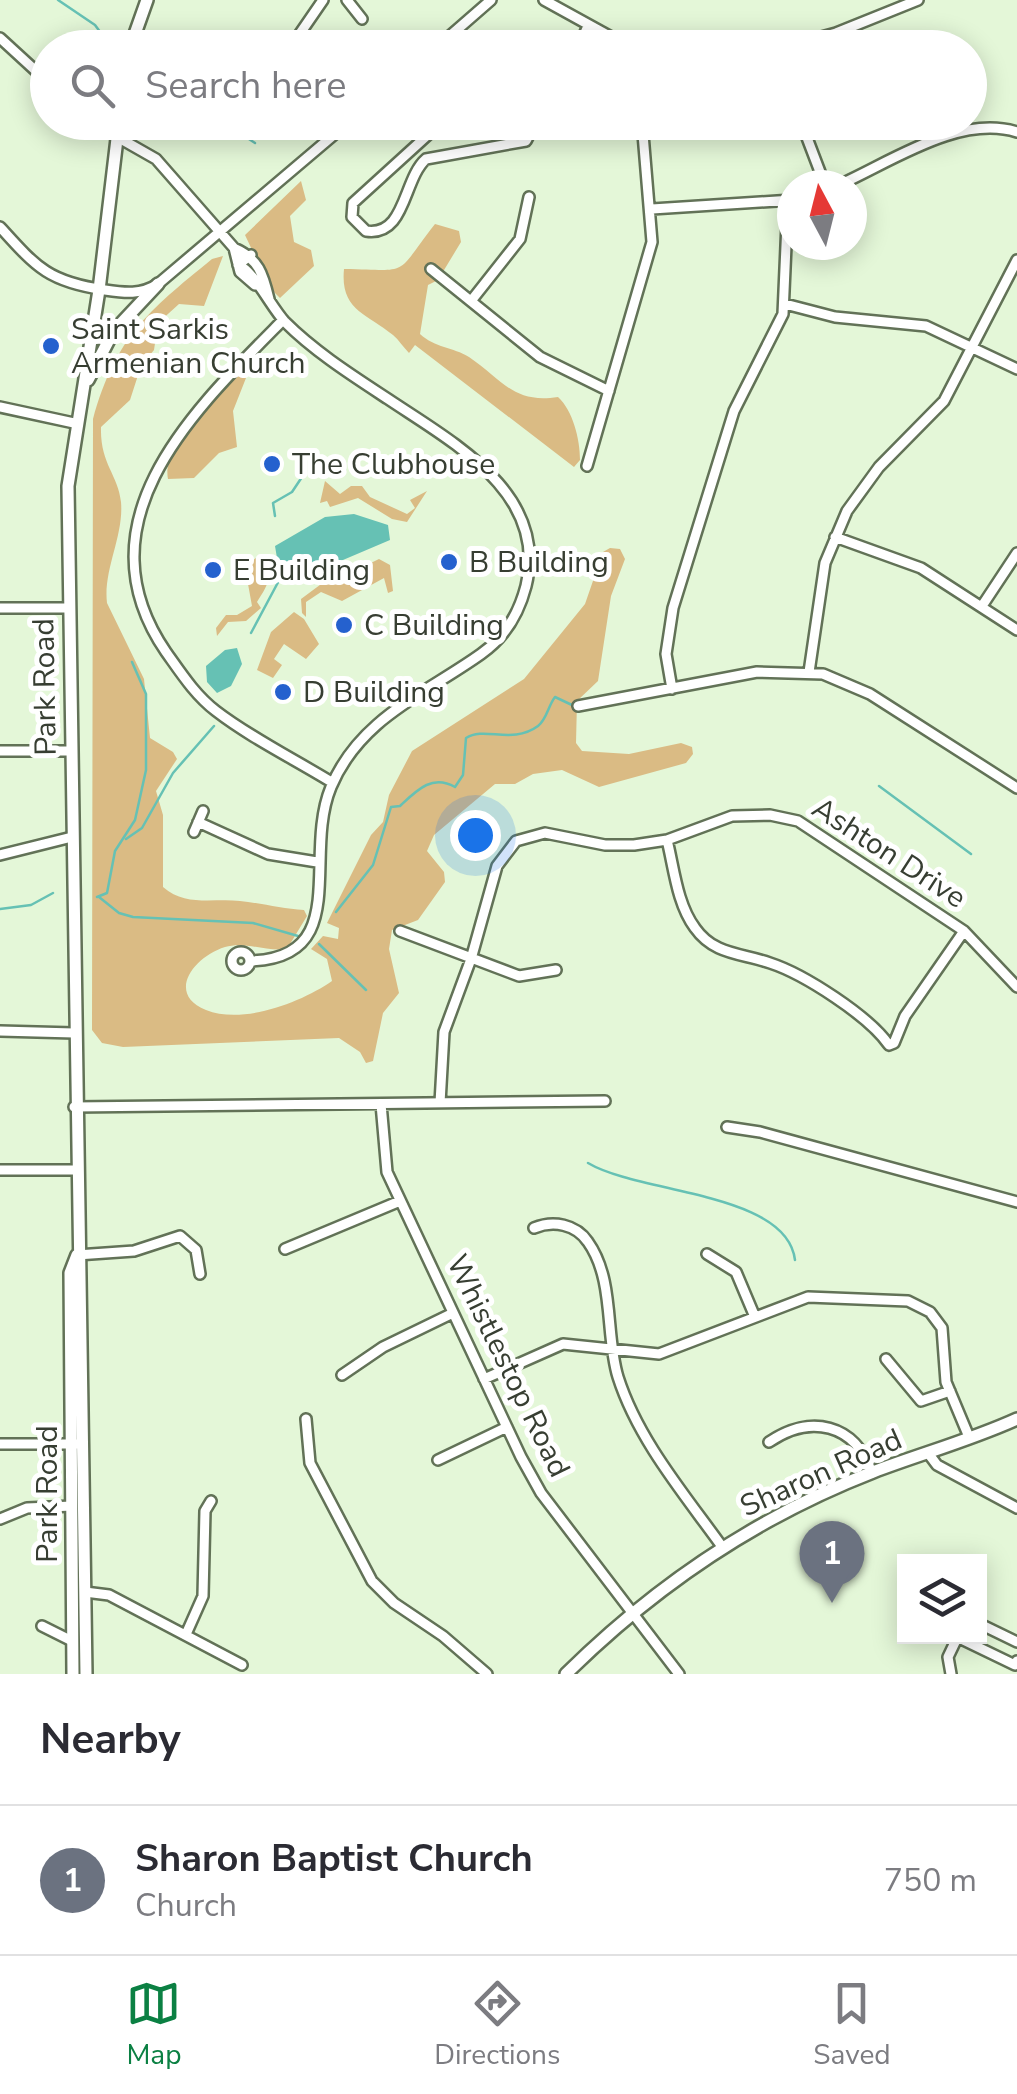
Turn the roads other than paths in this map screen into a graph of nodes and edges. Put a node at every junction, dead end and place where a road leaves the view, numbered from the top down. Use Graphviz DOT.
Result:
graph roads {
  1 [pos="147,0"];
  2 [pos="322,0"];
  3 [pos="348,0"];
  4 [pos="491,0"];
  5 [pos="544,0"];
  6 [pos="918,0"];
  7 [pos="362,19"];
  8 [pos="592,28"];
  9 [pos="136,30"];
  10 [pos="302,30"];
  11 [pos="457,30"];
  12 [pos="596,30"];
  13 [pos="843,30"];
  14 [pos="0,38"];
  15 [pos="30,66"];
  16 [pos="987,127"];
  17 [pos="1017,132"];
  18 [pos="117,140"];
  19 [pos="328,140"];
  20 [pos="419,140"];
  21 [pos="527,140"];
  22 [pos="644,140"];
  23 [pos="808,140"];
  24 [pos="943,140"];
  25 [pos="819,170"];
  26 [pos="867,173"];
  27 [pos="529,197"];
  28 [pos="777,201"];
  29 [pos="652,210"];
  30 [pos="0,227"];
  31 [pos="220,232"];
  32 [pos="234,248"];
  33 [pos="251,255"];
  34 [pos="787,260"];
  35 [pos="1017,260"];
  36 [pos="238,265"];
  37 [pos="431,269"];
  38 [pos="158,284"];
  39 [pos="100,290"];
  40 [pos="270,302"];
  41 [pos="471,302"];
  42 [pos="784,304"];
  43 [pos="283,320"];
  44 [pos="973,347"];
  45 [pos="1017,369"];
  46 [pos="609,392"];
  47 [pos="0,407"];
  48 [pos="77,408"];
  49 [pos="74,423"];
  50 [pos="587,466"];
  51 [pos="834,537"];
  52 [pos="1017,554"];
  53 [pos="982,606"];
  54 [pos="0,608"];
  55 [pos="68,608"];
  56 [pos="1017,630"];
  57 [pos="809,672"];
  58 [pos="672,689"];
  59 [pos="578,706"];
  60 [pos="0,751"];
  61 [pos="70,751"];
  62 [pos="333,783"];
  63 [pos="1017,788"];
  64 [pos="198,822"];
  65 [pos="72,838"];
  66 [pos="667,840"];
  67 [pos="0,855"];
  68 [pos="317,862"];
  69 [pos="400,931"];
  70 [pos="964,931"];
  71 [pos="471,958"];
  72 [pos="250,961"];
  73 [pos="556,970"];
  74 [pos="1017,987"];
  75 [pos="0,1031"];
  76 [pos="74,1033"];
  77 [pos="605,1101"];
  78 [pos="440,1103"];
  79 [pos="380,1104"];
  80 [pos="74,1107"];
  81 [pos="727,1127"];
  82 [pos="0,1170"];
  83 [pos="75,1170"];
  84 [pos="400,1201"];
  85 [pos="1017,1202"];
  86 [pos="534,1228"];
  87 [pos="285,1249"];
  88 [pos="707,1254"];
  89 [pos="76,1255"];
  90 [pos="200,1274"];
  91 [pos="453,1312"];
  92 [pos="755,1317"];
  93 [pos="614,1350"];
  94 [pos="886,1359"];
  95 [pos="342,1375"];
  96 [pos="484,1379"];
  97 [pos="950,1392"];
  98 [pos="1017,1418"];
  99 [pos="306,1419"];
  100 [pos="507,1427"];
  101 [pos="969,1438"];
  102 [pos="769,1442"];
  103 [pos="0,1444"];
  104 [pos="79,1444"];
  105 [pos="928,1453"];
  106 [pos="438,1460"];
  107 [pos="872,1472"];
  108 [pos="211,1501"];
  109 [pos="72,1506"];
  110 [pos="1017,1508"];
  111 [pos="0,1519"];
  112 [pos="722,1548"];
  113 [pos="84,1592"];
  114 [pos="633,1614"];
  115 [pos="42,1626"];
  116 [pos="987,1627"];
  117 [pos="186,1632"];
  118 [pos="72,1640"];
  119 [pos="1017,1642"];
  120 [pos="955,1644"];
  121 [pos="972,1644"];
  122 [pos="1017,1661"];
  123 [pos="242,1665"];
  124 [pos="72,1674"];
  125 [pos="86,1674"];
  126 [pos="487,1674"];
  127 [pos="566,1674"];
  128 [pos="678,1674"];
  129 [pos="951,1674"];
  1 -- 9 [label="main road"];
  2 -- 10 [label="street"];
  3 -- 7 [label="street"];
  4 -- 11 [label="street"];
  5 -- 8 [label="street"];
  6 -- 13 [label="street"];
  8 -- 12 [label="street"];
  14 -- 15 [label="street"];
  16 -- 17 [label="street"];
  18 -- 31 [label="street"];
  18 -- 39 [label="main road, Park Road"];
  19 -- 31 [label="street"];
  20 -- 21 [label="street"];
  22 -- 29 [label="street"];
  23 -- 25 [label="street"];
  24 -- 26 [label="street"];
  27 -- 41 [label="street"];
  28 -- 29 [label="street"];
  29 -- 46 [label="street"];
  30 -- 39 [label="street"];
  31 -- 32 [label="street"];
  31 -- 38 [label="street"];
  32 -- 33 [label="street"];
  32 -- 36 [label="street"];
  33 -- 36 [label="street"];
  33 -- 40 [label="street"];
  34 -- 42 [label="street"];
  35 -- 44 [label="street"];
  36 -- 40 [label="street"];
  37 -- 41 [label="street"];
  38 -- 39 [label="street"];
  38 -- 48 [label="main road"];
  39 -- 48 [label="main road, Park Road"];
  40 -- 43 [label="street"];
  41 -- 46 [label="street"];
  42 -- 44 [label="street"];
  42 -- 58 [label="street"];
  43 -- 62 [label="street"];
  43 -- 62 [label="street"];
  44 -- 45 [label="street"];
  44 -- 51 [label="street"];
  46 -- 50 [label="street"];
  47 -- 49 [label="street"];
  48 -- 49 [label="main road, Park Road"];
  49 -- 55 [label="main road, Park Road"];
  51 -- 53 [label="street"];
  51 -- 57 [label="street"];
  52 -- 53 [label="street"];
  53 -- 56 [label="street"];
  54 -- 55 [label="street"];
  55 -- 61 [label="main road, Park Road"];
  57 -- 58 [label="street"];
  57 -- 63 [label="street"];
  58 -- 59 [label="street"];
  60 -- 61 [label="street"];
  61 -- 65 [label="main road, Park Road"];
  62 -- 68 [label="street"];
  64 -- 68 [label="street"];
  65 -- 67 [label="street"];
  65 -- 76 [label="main road, Park Road"];
  66 -- 70 [label="street, Ashton Drive"];
  66 -- 70 [label="street"];
  66 -- 71 [label="street, Ashton Drive"];
  68 -- 72 [label="street"];
  69 -- 71 [label="street"];
  70 -- 74 [label="street, Ashton Drive"];
  71 -- 73 [label="street"];
  71 -- 78 [label="street, Ashton Drive"];
  75 -- 76 [label="street"];
  76 -- 80 [label="main road, Park Road"];
  77 -- 78 [label="street"];
  78 -- 79 [label="street"];
  79 -- 80 [label="street"];
  79 -- 84 [label="street, Whistlestop Road"];
  80 -- 83 [label="main road, Park Road"];
  81 -- 85 [label="street"];
  82 -- 83 [label="street"];
  83 -- 89 [label="main road, Park Road"];
  84 -- 87 [label="street"];
  84 -- 91 [label="street, Whistlestop Road"];
  86 -- 93 [label="street"];
  88 -- 92 [label="street"];
  89 -- 90 [label="street"];
  89 -- 104 [label="main road, Park Road"];
  91 -- 95 [label="street"];
  91 -- 96 [label="street, Whistlestop Road"];
  92 -- 93 [label="street"];
  92 -- 97 [label="street"];
  93 -- 96 [label="street"];
  93 -- 112 [label="street"];
  94 -- 97 [label="street"];
  96 -- 100 [label="street, Whistlestop Road"];
  97 -- 101 [label="street"];
  98 -- 101 [label="main road, Sharon Road"];
  99 -- 126 [label="street"];
  100 -- 106 [label="street"];
  100 -- 114 [label="street, Whistlestop Road"];
  101 -- 105 [label="main road, Sharon Road"];
  102 -- 107 [label="street"];
  103 -- 104 [label="street"];
  104 -- 109 [label="main road, Park Road"];
  104 -- 113 [label="main road, Park Road"];
  105 -- 107 [label="main road, Sharon Road"];
  105 -- 110 [label="street"];
  107 -- 112 [label="main road, Sharon Road"];
  108 -- 117 [label="street"];
  109 -- 111 [label="street"];
  109 -- 118 [label="main road, Park Road"];
  112 -- 114 [label="main road, Sharon Road"];
  113 -- 117 [label="street"];
  113 -- 125 [label="main road, Park Road"];
  114 -- 127 [label="main road, Sharon Road"];
  114 -- 128 [label="street, Whistlestop Road"];
  115 -- 118 [label="street"];
  116 -- 119 [label="street"];
  117 -- 123 [label="street"];
  118 -- 124 [label="main road, Park Road"];
  120 -- 129 [label="street"];
  121 -- 122 [label="street"];
}
